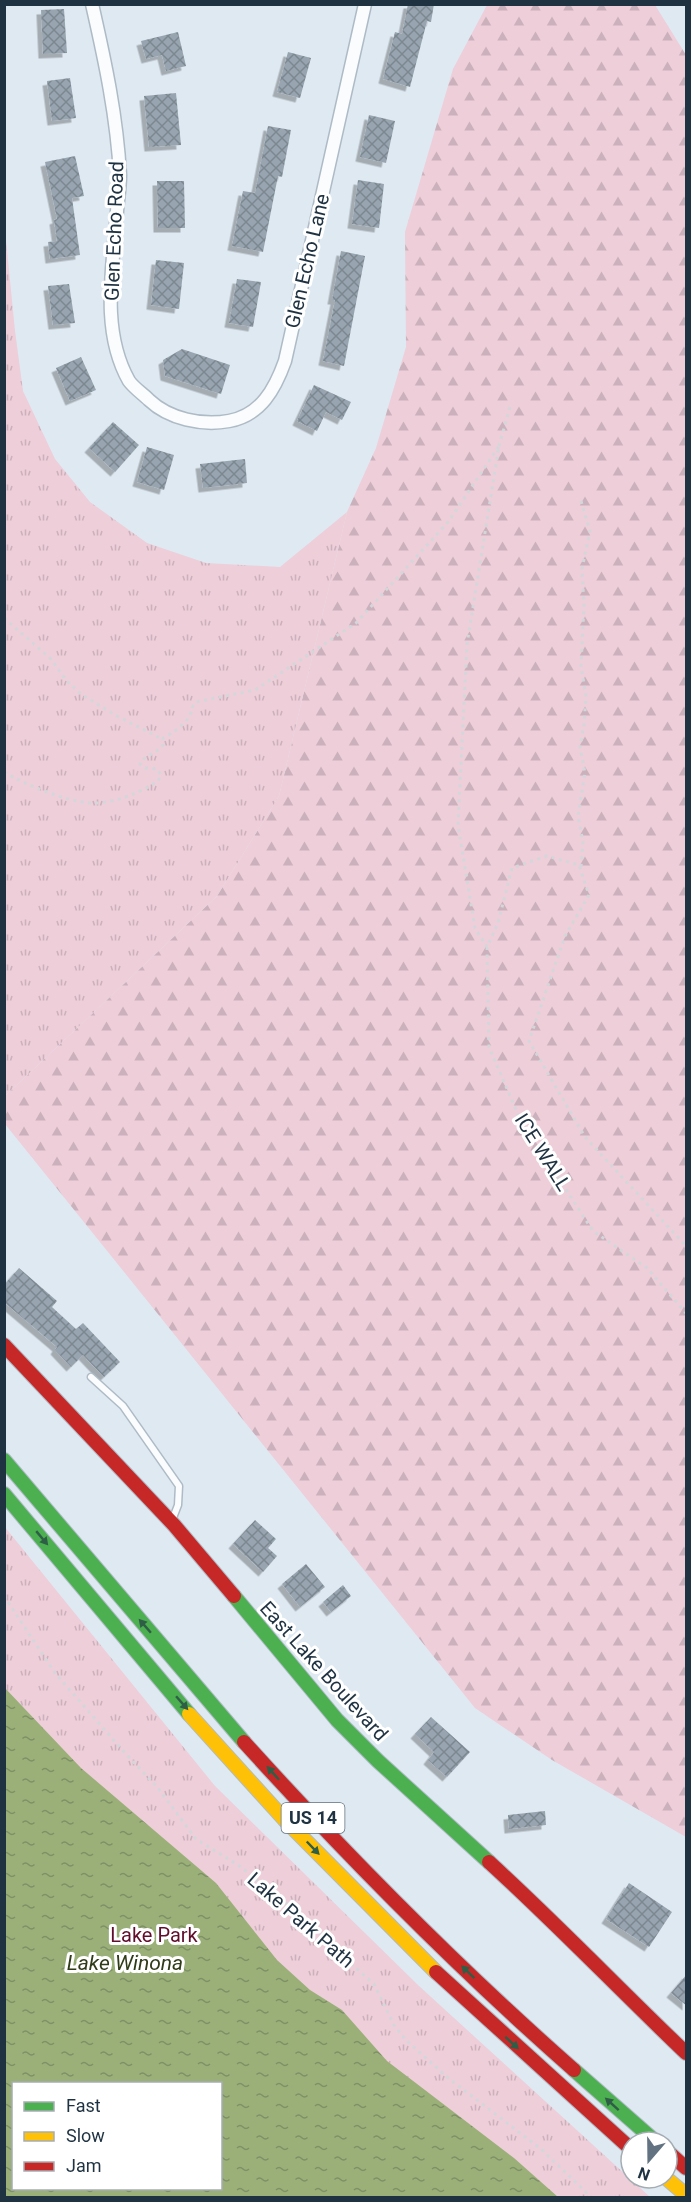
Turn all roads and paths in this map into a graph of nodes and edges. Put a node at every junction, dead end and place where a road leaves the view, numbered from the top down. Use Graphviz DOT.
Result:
graph roads {
  1 [pos="92,4"];
  2 [pos="365,4"];
  3 [pos="510,407"];
  4 [pos="158,409"];
  5 [pos="500,446"];
  6 [pos="581,501"];
  7 [pos="4,618"];
  8 [pos="162,739"];
  9 [pos="4,772"];
  10 [pos="581,869"];
  11 [pos="487,947"];
  12 [pos="687,1246"];
  13 [pos="687,1313"];
  14 [pos="4,1345"];
  15 [pos="91,1377"];
  16 [pos="4,1460"];
  17 [pos="4,1494"];
  18 [pos="174,1525"];
  19 [pos="4,1596"];
  20 [pos="687,2053"];
  21 [pos="642,2130"];
  22 [pos="619,2138"];
  23 [pos="592,2198"];
  1 -- 4 [label="street, Glen Echo Road"];
  2 -- 4 [label="street, Glen Echo Lane"];
  3 -- 5 [label="path"];
  5 -- 8 [label="path"];
  5 -- 11 [label="path"];
  6 -- 10 [label="path"];
  7 -- 8 [label="path"];
  8 -- 9 [label="path"];
  10 -- 11 [label="path"];
  10 -- 12 [label="path"];
  11 -- 13 [label="path, ICE WALL"];
  14 -- 18 [label="main road, East Lake Boulevard"];
  15 -- 18 [label="lane"];
  21 -- 16 [label="main road, US 14, one-way"];
  17 -- 22 [label="main road, US 14, one-way"];
  18 -- 20 [label="main road, East Lake Boulevard"];
  19 -- 23 [label="path, Lake Park Path"];
}
